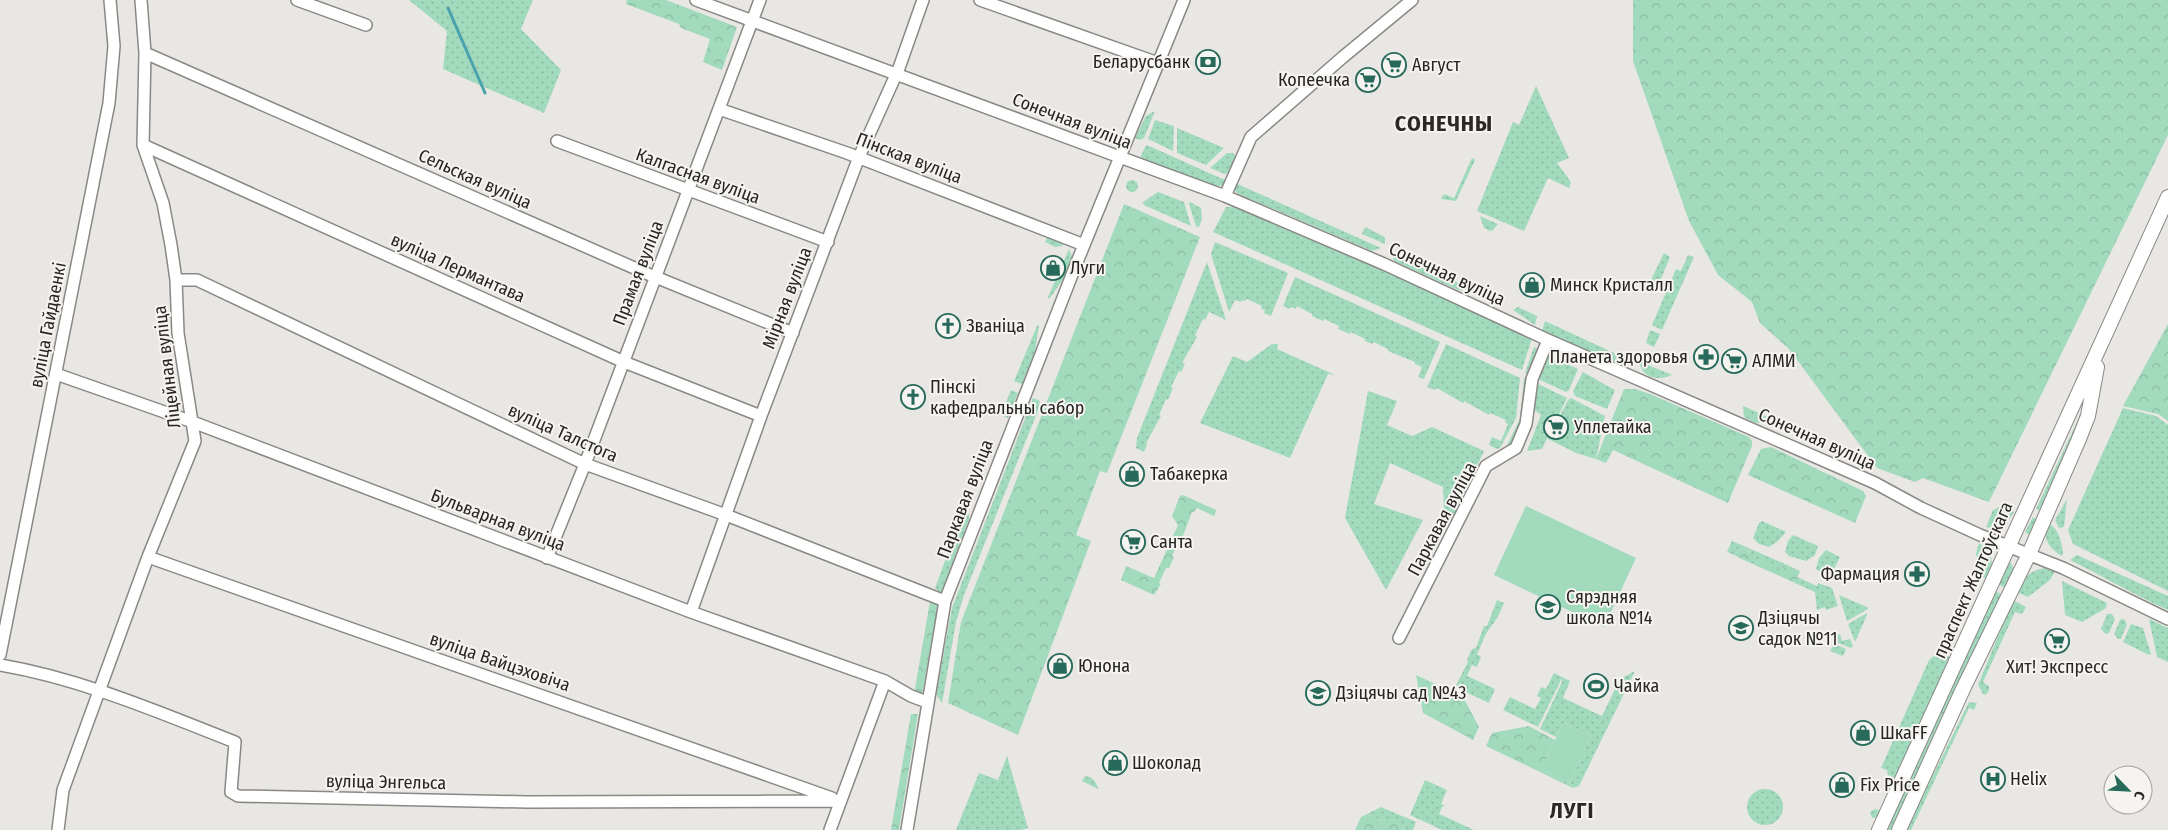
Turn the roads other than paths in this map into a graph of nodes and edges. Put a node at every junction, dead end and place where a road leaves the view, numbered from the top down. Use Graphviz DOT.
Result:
graph roads {
  1 [pos="110,0"];
  2 [pos="140,0"];
  3 [pos="297,0"];
  4 [pos="696,0"];
  5 [pos="760,0"];
  6 [pos="923,0"];
  7 [pos="980,0"];
  8 [pos="1184,0"];
  9 [pos="1412,0"];
  10 [pos="752,20"];
  11 [pos="366,25"];
  12 [pos="145,53"];
  13 [pos="1158,63"];
  14 [pos="895,73"];
  15 [pos="719,109"];
  16 [pos="557,141"];
  17 [pos="143,145"];
  18 [pos="859,158"];
  19 [pos="1119,158"];
  20 [pos="688,192"];
  21 [pos="1224,196"];
  22 [pos="2168,197"];
  23 [pos="828,242"];
  24 [pos="1084,245"];
  25 [pos="656,277"];
  26 [pos="176,280"];
  27 [pos="792,333"];
  28 [pos="1548,340"];
  29 [pos="2101,346"];
  30 [pos="624,362"];
  31 [pos="56,374"];
  32 [pos="761,416"];
  33 [pos="190,421"];
  34 [pos="585,464"];
  35 [pos="726,515"];
  36 [pos="2010,547"];
  37 [pos="2029,554"];
  38 [pos="148,557"];
  39 [pos="547,558"];
  40 [pos="945,601"];
  41 [pos="691,612"];
  42 [pos="2168,619"];
  43 [pos="1399,638"];
  44 [pos="0,655"];
  45 [pos="0,665"];
  46 [pos="885,681"];
  47 [pos="101,690"];
  48 [pos="927,702"];
  49 [pos="840,801"];
  50 [pos="58,830"];
  51 [pos="830,830"];
  52 [pos="907,830"];
  53 [pos="1879,830"];
  54 [pos="1899,830"];
  1 -- 31 [label="street, вуліца Гайдаенкі"];
  2 -- 12 [label="street, Ліцейная вуліца"];
  3 -- 11 [label="street"];
  4 -- 10 [label="street, Сонечная вуліца"];
  5 -- 10 [label="street, Прамая вуліца"];
  6 -- 14 [label="street, Мірная вуліца"];
  7 -- 13 [label="street"];
  8 -- 13 [label="street, Паркавая вуліца"];
  9 -- 21 [label="street"];
  10 -- 14 [label="street, Сонечная вуліца"];
  10 -- 15 [label="street, Прамая вуліца"];
  12 -- 17 [label="street, Ліцейная вуліца"];
  12 -- 25 [label="street, Сельская вуліца"];
  13 -- 19 [label="street, Паркавая вуліца"];
  14 -- 18 [label="street, Мірная вуліца"];
  14 -- 19 [label="street, Сонечная вуліца"];
  15 -- 18 [label="street, Пінская вуліца"];
  15 -- 20 [label="street, Прамая вуліца"];
  16 -- 20 [label="street, Калгасная вуліца"];
  17 -- 26 [label="street, Ліцейная вуліца"];
  17 -- 30 [label="street, вуліца Лермантава"];
  18 -- 23 [label="street, Мірная вуліца"];
  18 -- 24 [label="street, Пінская вуліца"];
  19 -- 21 [label="street, Сонечная вуліца"];
  19 -- 24 [label="street, Паркавая вуліца"];
  20 -- 23 [label="street, Калгасная вуліца"];
  20 -- 25 [label="street, Прамая вуліца"];
  21 -- 28 [label="street, Сонечная вуліца"];
  22 -- 29 [label="main road, праспект Жалтоўскага"];
  23 -- 27 [label="street, Мірная вуліца"];
  24 -- 40 [label="street, Паркавая вуліца"];
  25 -- 27 [label="street, Сельская вуліца"];
  25 -- 30 [label="street, Прамая вуліца"];
  26 -- 33 [label="street, Ліцейная вуліца"];
  26 -- 34 [label="street, вуліца Талстога"];
  27 -- 32 [label="street, Мірная вуліца"];
  28 -- 36 [label="street, Сонечная вуліца"];
  28 -- 43 [label="street, Паркавая вуліца"];
  29 -- 36 [label="main road, праспект Жалтоўскага"];
  29 -- 37 [label="main road, праспект Жалтоўскага"];
  30 -- 32 [label="street, вуліца Лермантава"];
  30 -- 34 [label="street, Прамая вуліца"];
  31 -- 33 [label="street, Бульварная вуліца"];
  31 -- 44 [label="street, вуліца Гайдаенкі"];
  32 -- 35 [label="street, Мірная вуліца"];
  33 -- 38 [label="street, Ліцейная вуліца"];
  33 -- 39 [label="street, Бульварная вуліца"];
  34 -- 35 [label="street, вуліца Талстога"];
  34 -- 39 [label="street, Прамая вуліца"];
  35 -- 40 [label="street, вуліца Талстога"];
  35 -- 41 [label="street, Мірная вуліца"];
  36 -- 37 [label="street, Сонечная вуліца"];
  36 -- 53 [label="main road, праспект Жалтоўскага"];
  37 -- 42 [label="street, Сонечная вуліца"];
  37 -- 54 [label="main road, праспект Жалтоўскага"];
  38 -- 47 [label="street, Ліцейная вуліца"];
  38 -- 49 [label="street, вуліца Вайцэховіча"];
  39 -- 41 [label="street, Бульварная вуліца"];
  40 -- 48 [label="street, Паркавая вуліца"];
  41 -- 46 [label="street, Бульварная вуліца"];
  45 -- 47 [label="street, вуліца Энгельса"];
  46 -- 48 [label="street, Бульварная вуліца"];
  46 -- 49 [label="street"];
  47 -- 49 [label="street, вуліца Энгельса"];
  47 -- 50 [label="street, Ліцейная вуліца"];
  48 -- 52 [label="street, Паркавая вуліца"];
  49 -- 51 [label="street"];
}
